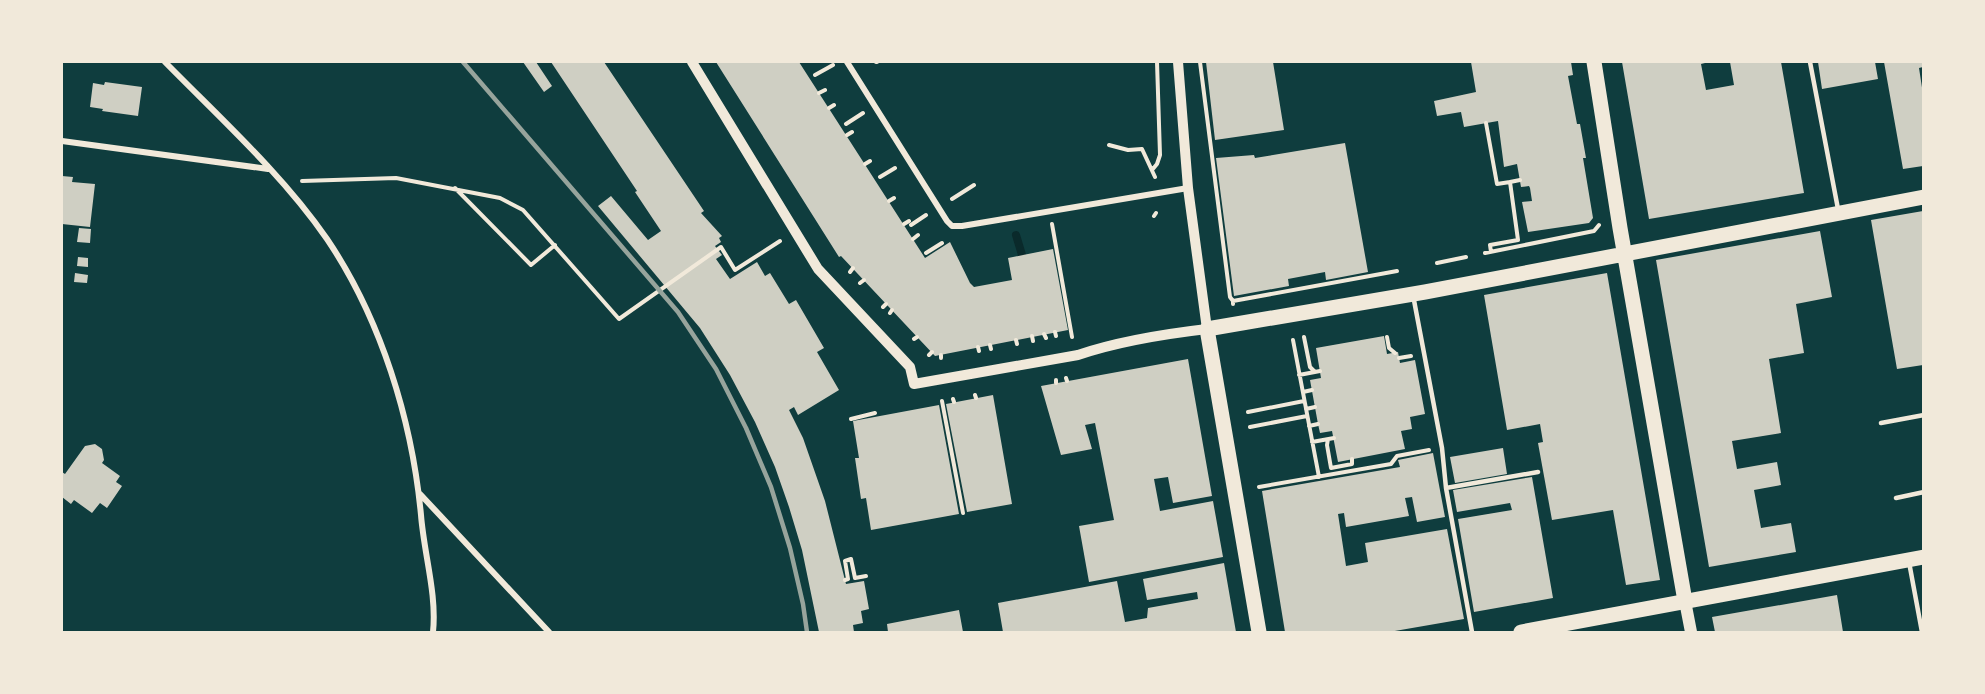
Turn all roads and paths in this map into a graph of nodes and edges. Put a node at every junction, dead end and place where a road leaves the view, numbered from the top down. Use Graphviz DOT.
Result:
graph roads {
  1 [pos="165,62"];
  2 [pos="692,62"];
  3 [pos="847,62"];
  4 [pos="1157,62"];
  5 [pos="1178,62"];
  6 [pos="1200,62"];
  7 [pos="1594,62"];
  8 [pos="1810,62"];
  9 [pos="833,64"];
  10 [pos="811,80"];
  11 [pos="825,90"];
  12 [pos="819,93"];
  13 [pos="834,105"];
  14 [pos="829,108"];
  15 [pos="864,112"];
  16 [pos="846,123"];
  17 [pos="1486,123"];
  18 [pos="852,132"];
  19 [pos="847,135"];
  20 [pos="62,141"];
  21 [pos="1109,145"];
  22 [pos="870,161"];
  23 [pos="865,164"];
  24 [pos="898,165"];
  25 [pos="268,169"];
  26 [pos="1152,170"];
  27 [pos="880,177"];
  28 [pos="1155,177"];
  29 [pos="1520,180"];
  30 [pos="280,182"];
  31 [pos="1510,182"];
  32 [pos="974,185"];
  33 [pos="454,188"];
  34 [pos="1188,188"];
  35 [pos="1923,197"];
  36 [pos="894,198"];
  37 [pos="889,201"];
  38 [pos="948,201"];
  39 [pos="1839,213"];
  40 [pos="928,214"];
  41 [pos="904,224"];
  42 [pos="1052,224"];
  43 [pos="1597,228"];
  44 [pos="918,235"];
  45 [pos="787,237"];
  46 [pos="913,239"];
  47 [pos="555,245"];
  48 [pos="937,250"];
  49 [pos="1491,252"];
  50 [pos="1485,253"];
  51 [pos="1625,254"];
  52 [pos="1466,256"];
  53 [pos="1437,262"];
  54 [pos="1397,271"];
  55 [pos="1413,294"];
  56 [pos="1207,329"];
  57 [pos="1072,337"];
  58 [pos="1387,337"];
  59 [pos="1304,338"];
  60 [pos="1293,340"];
  61 [pos="1395,353"];
  62 [pos="1299,375"];
  63 [pos="1312,390"];
  64 [pos="1303,392"];
  65 [pos="942,401"];
  66 [pos="1304,401"];
  67 [pos="1315,407"];
  68 [pos="1305,409"];
  69 [pos="1248,412"];
  70 [pos="875,413"];
  71 [pos="1923,415"];
  72 [pos="1307,416"];
  73 [pos="851,417"];
  74 [pos="1881,423"];
  75 [pos="1318,424"];
  76 [pos="1309,426"];
  77 [pos="1250,427"];
  78 [pos="1312,442"];
  79 [pos="1442,448"];
  80 [pos="1352,459"];
  81 [pos="1538,472"];
  82 [pos="1319,477"];
  83 [pos="1259,487"];
  84 [pos="1446,488"];
  85 [pos="1923,492"];
  86 [pos="420,493"];
  87 [pos="1896,498"];
  88 [pos="963,513"];
  89 [pos="1916,558"];
  90 [pos="866,576"];
  91 [pos="845,580"];
  92 [pos="1685,601"];
  93 [pos="433,633"];
  94 [pos="549,633"];
  95 [pos="1259,633"];
  96 [pos="1472,633"];
  97 [pos="1521,633"];
  98 [pos="1691,633"];
  99 [pos="1922,633"];
  1 -- 25 [label="street"];
  2 -- 56 [label="street"];
  3 -- 34 [label="street"];
  4 -- 26 [label="path"];
  5 -- 34 [label="street"];
  6 -- 54 [label="path"];
  7 -- 51 [label="main road"];
  8 -- 39 [label="lane"];
  9 -- 10 [label="path"];
  11 -- 12 [label="path"];
  13 -- 14 [label="path"];
  15 -- 16 [label="path"];
  17 -- 31 [label="path"];
  18 -- 19 [label="path"];
  20 -- 25 [label="street"];
  21 -- 26 [label="path"];
  22 -- 23 [label="path"];
  24 -- 27 [label="path"];
  25 -- 30 [label="street"];
  26 -- 28 [label="path"];
  29 -- 31 [label="path"];
  30 -- 33 [label="path"];
  30 -- 86 [label="street"];
  31 -- 49 [label="path"];
  32 -- 38 [label="path"];
  33 -- 47 [label="path"];
  33 -- 47 [label="path"];
  34 -- 56 [label="street"];
  35 -- 39 [label="main road"];
  36 -- 37 [label="path"];
  39 -- 51 [label="main road"];
  40 -- 41 [label="path"];
  42 -- 57 [label="path"];
  43 -- 49 [label="path"];
  44 -- 46 [label="path"];
  45 -- 47 [label="path"];
  48 -- 48 [label="path"];
  49 -- 50 [label="path"];
  51 -- 55 [label="main road"];
  51 -- 92 [label="main road"];
  52 -- 53 [label="path"];
  55 -- 56 [label="main road"];
  55 -- 79 [label="lane"];
  56 -- 95 [label="main road"];
  58 -- 61 [label="path"];
  59 -- 62 [label="path"];
  60 -- 62 [label="path"];
  62 -- 64 [label="path"];
  63 -- 64 [label="path"];
  64 -- 66 [label="path"];
  65 -- 88 [label="path"];
  66 -- 68 [label="path"];
  66 -- 69 [label="path"];
  67 -- 68 [label="path"];
  68 -- 72 [label="path"];
  70 -- 73 [label="path"];
  71 -- 74 [label="lane"];
  72 -- 76 [label="path"];
  72 -- 77 [label="path"];
  75 -- 76 [label="path"];
  76 -- 78 [label="path"];
  78 -- 80 [label="path"];
  78 -- 82 [label="path"];
  79 -- 82 [label="path"];
  79 -- 84 [label="lane"];
  81 -- 84 [label="lane"];
  82 -- 83 [label="path"];
  84 -- 96 [label="lane"];
  85 -- 87 [label="lane"];
  86 -- 93 [label="street"];
  86 -- 94 [label="street"];
  89 -- 92 [label="main road"];
  89 -- 99 [label="lane"];
  90 -- 91 [label="path"];
  92 -- 97 [label="main road"];
  92 -- 98 [label="main road"];
}
